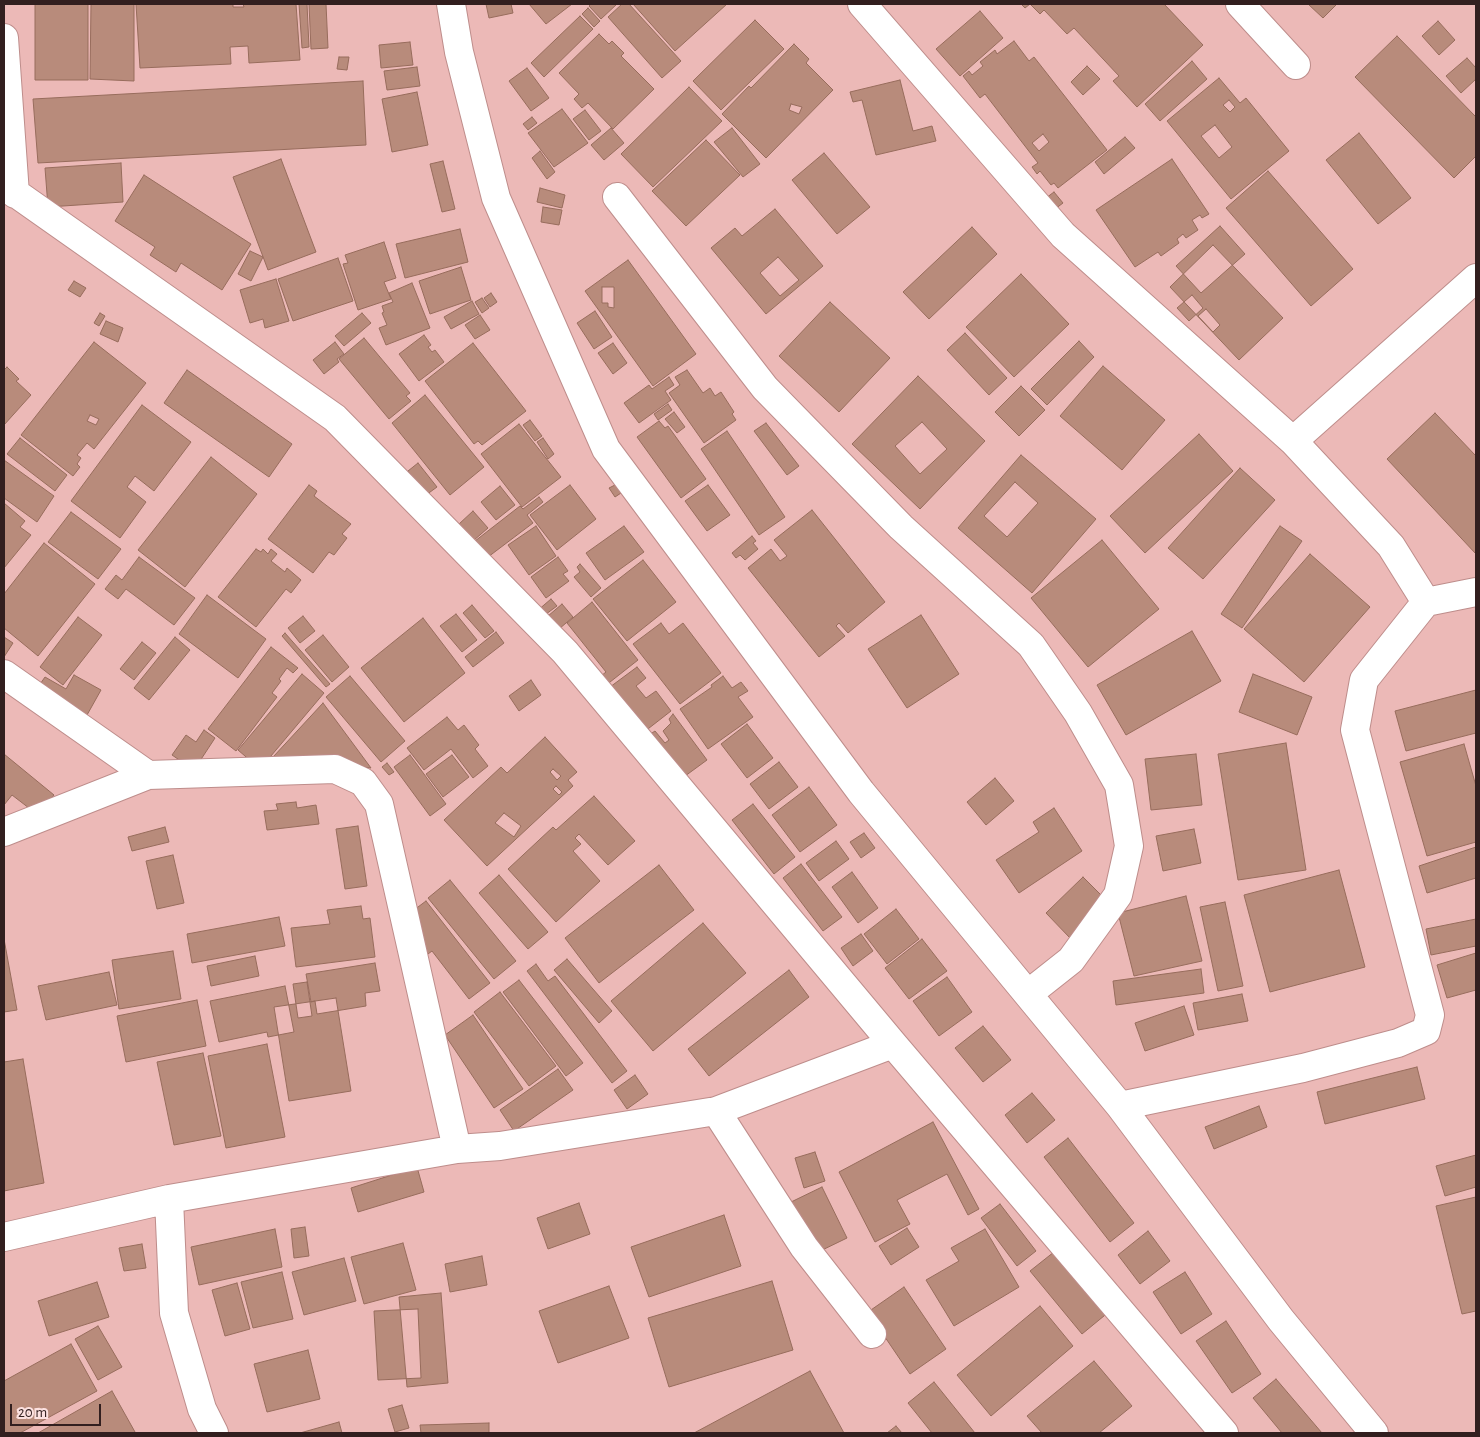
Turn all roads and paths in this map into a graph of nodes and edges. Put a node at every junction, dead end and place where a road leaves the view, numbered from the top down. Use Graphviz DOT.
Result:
graph roads {
  1 [pos="451,4"];
  2 [pos="862,4"];
  3 [pos="1240,4"];
  4 [pos="4,38"];
  5 [pos="1296,65"];
  6 [pos="10,190"];
  7 [pos="617,197"];
  8 [pos="1476,278"];
  9 [pos="1293,441"];
  10 [pos="1476,592"];
  11 [pos="1426,602"];
  12 [pos="4,674"];
  13 [pos="148,775"];
  14 [pos="4,832"];
  15 [pos="1028,994"];
  16 [pos="893,1044"];
  17 [pos="1120,1106"];
  18 [pos="716,1112"];
  19 [pos="457,1150"];
  20 [pos="168,1199"];
  21 [pos="4,1237"];
  22 [pos="872,1334"];
  23 [pos="214,1433"];
  24 [pos="1224,1433"];
  25 [pos="1374,1433"];
  1 -- 15 [label="street"];
  2 -- 9 [label="street"];
  3 -- 5 [label="street"];
  4 -- 6 [label="street"];
  6 -- 16 [label="street"];
  7 -- 15 [label="street"];
  8 -- 9 [label="street"];
  9 -- 11 [label="street"];
  10 -- 11 [label="street"];
  11 -- 17 [label="street"];
  12 -- 13 [label="street"];
  13 -- 14 [label="street"];
  13 -- 19 [label="street"];
  15 -- 17 [label="street"];
  16 -- 18 [label="street"];
  16 -- 24 [label="street"];
  17 -- 25 [label="street"];
  18 -- 19 [label="street"];
  18 -- 22 [label="street"];
  19 -- 20 [label="street"];
  20 -- 21 [label="street"];
  20 -- 23 [label="street"];
}
